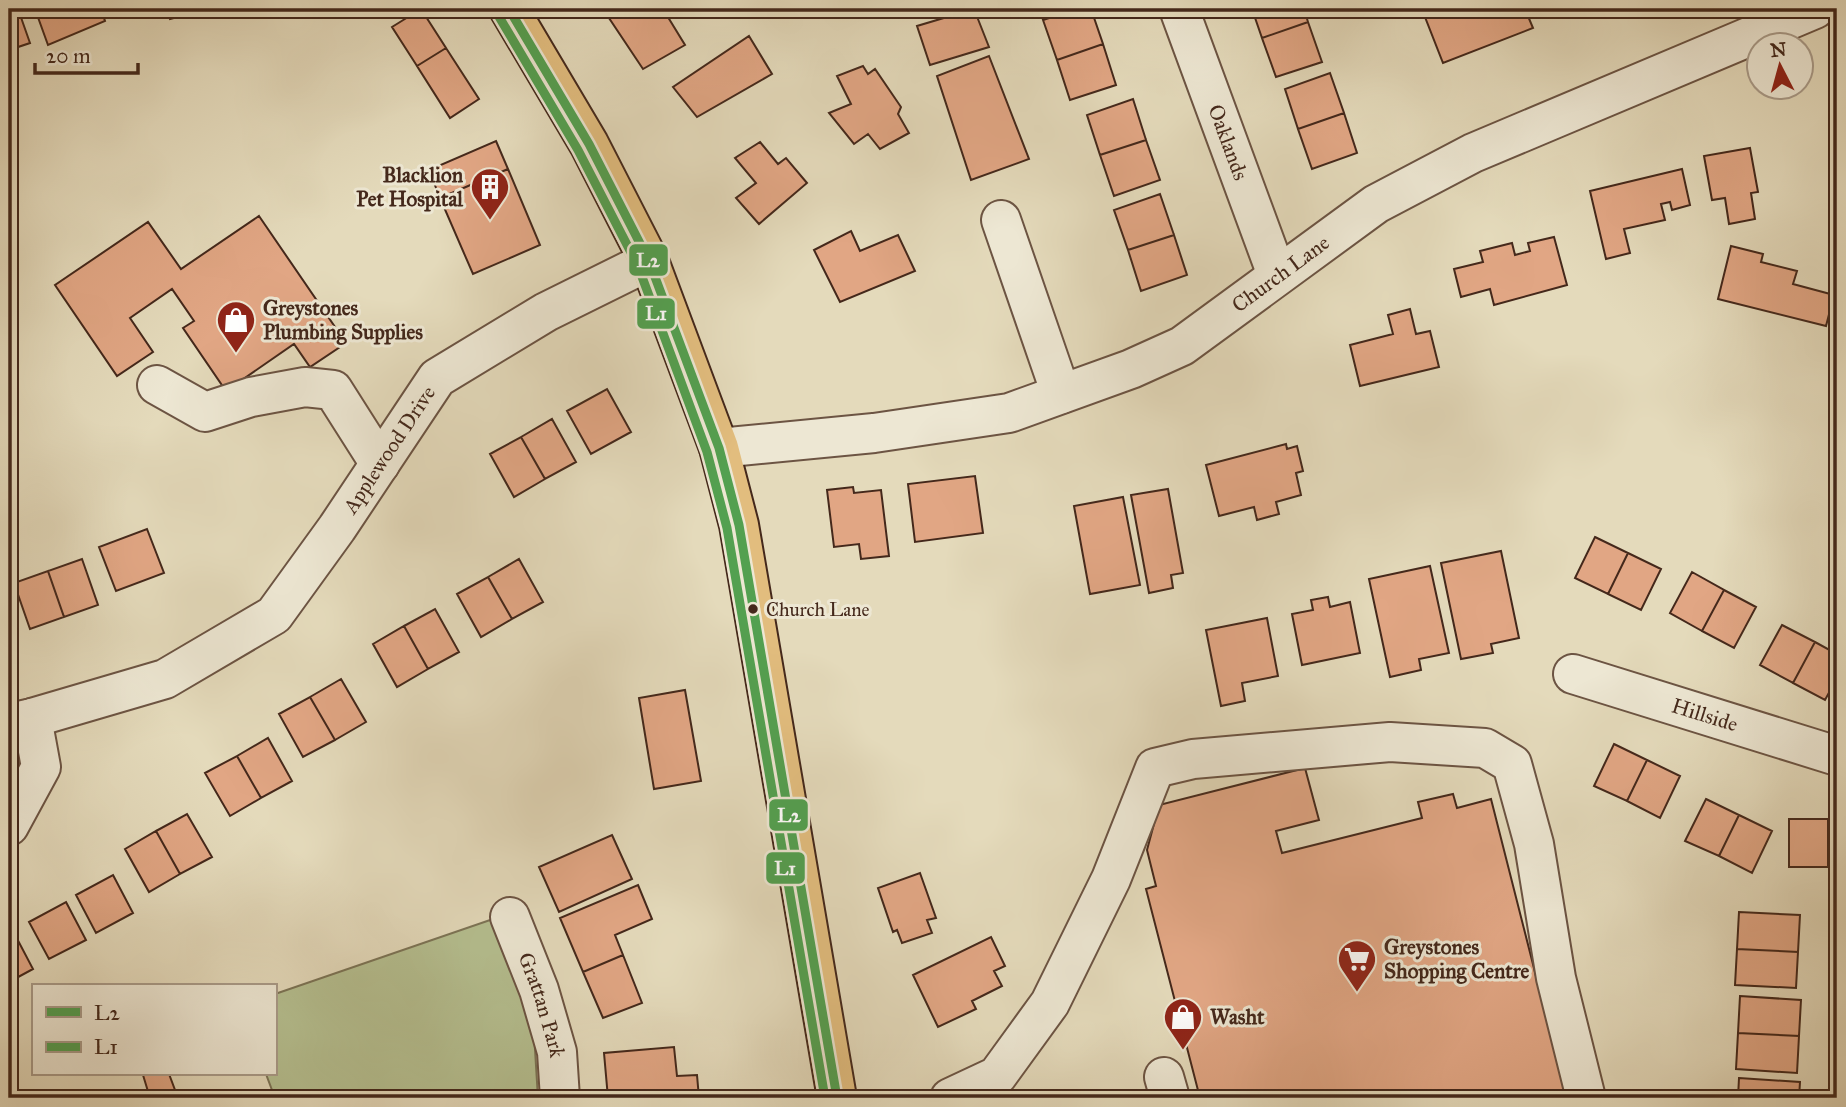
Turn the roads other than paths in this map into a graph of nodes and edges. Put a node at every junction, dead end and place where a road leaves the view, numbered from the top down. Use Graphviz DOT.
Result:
graph roads {
  1 [pos="509,9"];
  2 [pos="1178,9"];
  3 [pos="1815,9"];
  4 [pos="1001,220"];
  5 [pos="649,261"];
  6 [pos="1277,275"];
  7 [pos="157,385"];
  8 [pos="1061,394"];
  9 [pos="719,448"];
  10 [pos="380,464"];
  11 [pos="1573,674"];
  12 [pos="20,720"];
  13 [pos="1837,756"];
  14 [pos="9,826"];
  15 [pos="510,917"];
  16 [pos="560,1098"];
  17 [pos="837,1098"];
  18 [pos="950,1098"];
  19 [pos="1586,1098"];
  1 -- 5 [label="main road"];
  2 -- 6 [label="street, Oaklands"];
  3 -- 6 [label="street, Church Lane"];
  4 -- 8 [label="street"];
  5 -- 9 [label="main road"];
  5 -- 10 [label="street, Applewood Drive"];
  6 -- 8 [label="street, Church Lane"];
  7 -- 10 [label="street"];
  8 -- 9 [label="street, Church Lane"];
  9 -- 17 [label="main road"];
  10 -- 12 [label="street, Applewood Drive"];
  11 -- 13 [label="street, Hillside"];
  12 -- 14 [label="street"];
  15 -- 16 [label="street, Grattan Park"];
  18 -- 19 [label="street"];
}
